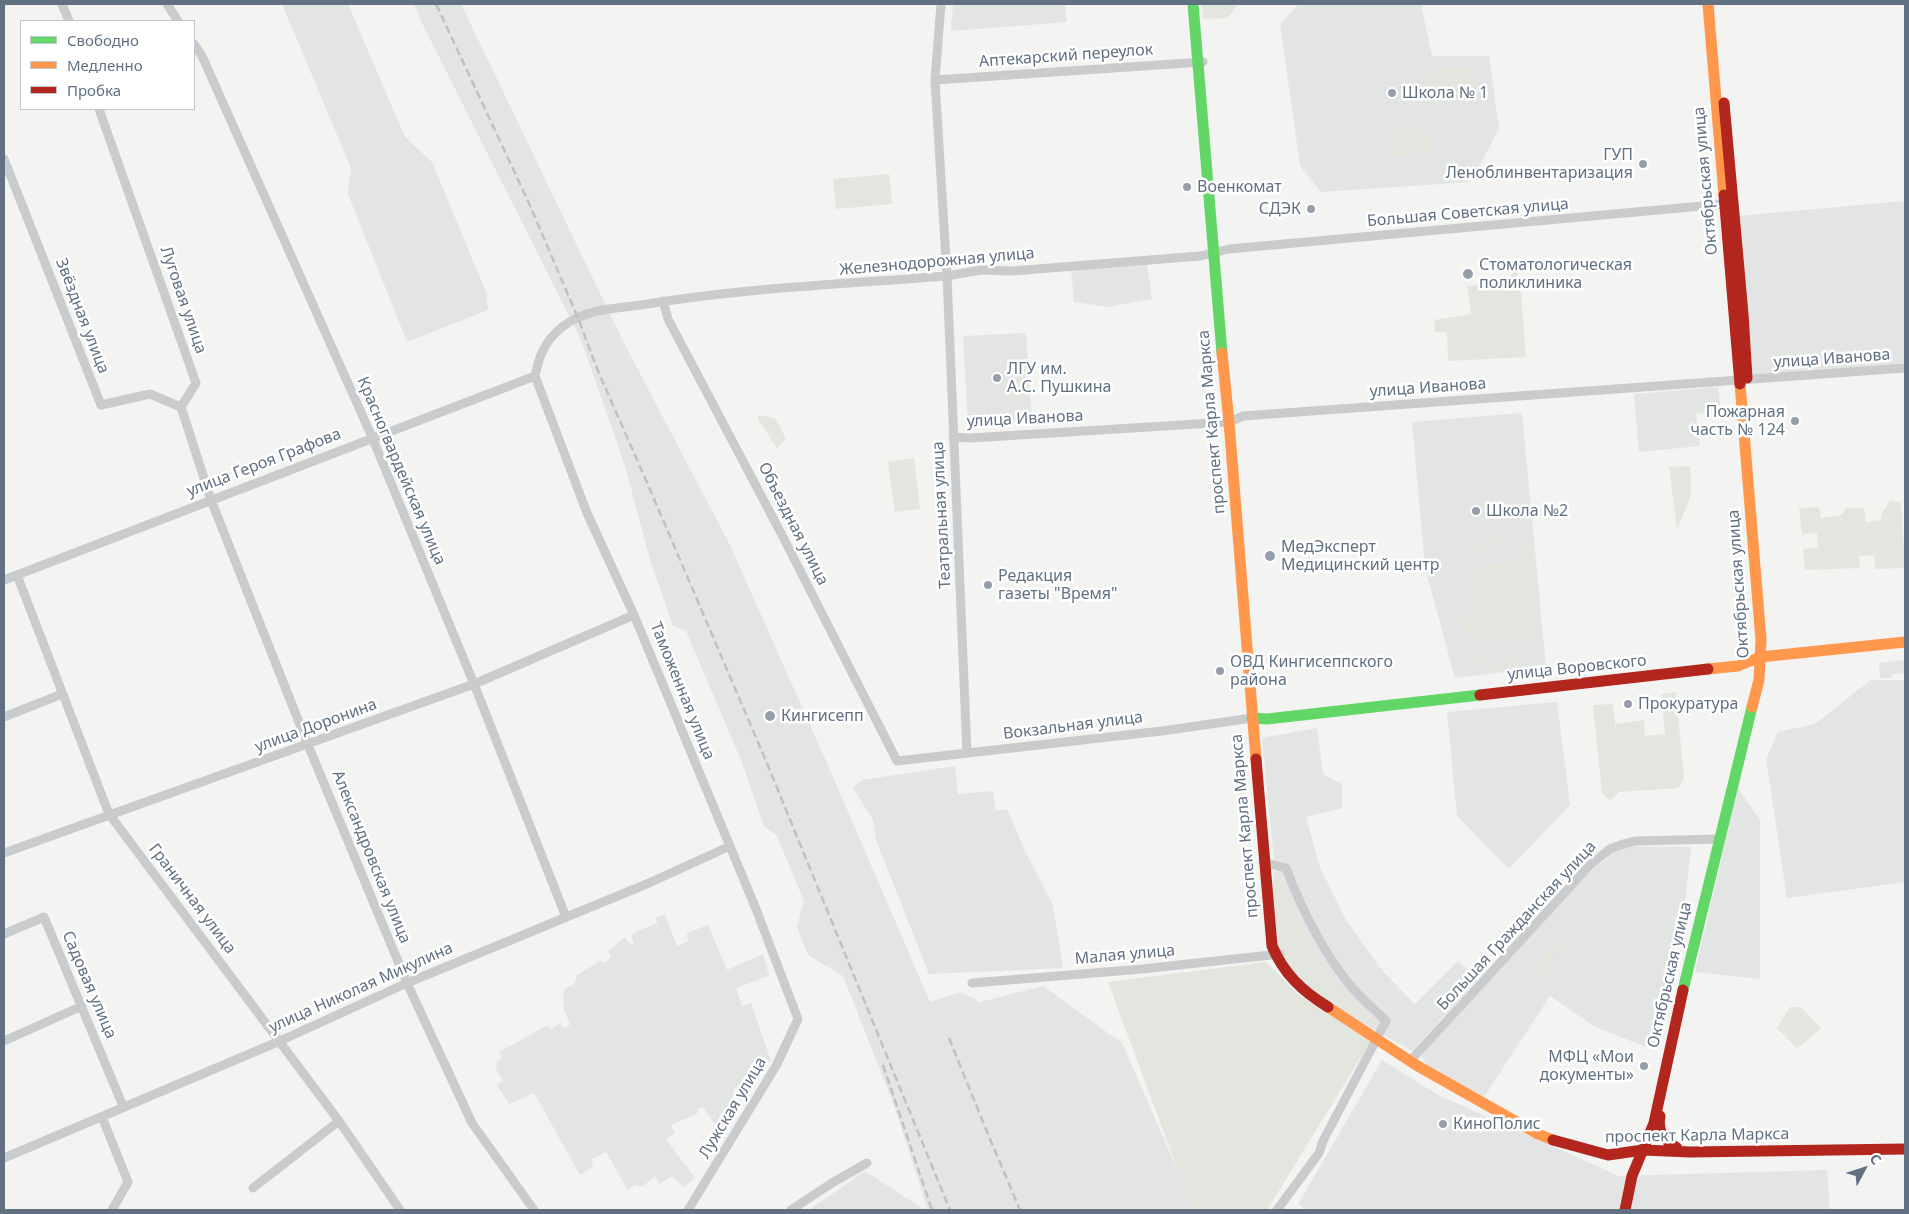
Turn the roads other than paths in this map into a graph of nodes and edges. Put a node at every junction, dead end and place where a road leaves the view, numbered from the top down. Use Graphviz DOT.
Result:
graph roads {
  1 [pos="62,4"];
  2 [pos="167,4"];
  3 [pos="941,4"];
  4 [pos="1193,4"];
  5 [pos="1197,4"];
  6 [pos="1708,4"];
  7 [pos="1714,4"];
  8 [pos="69,20"];
  9 [pos="177,20"];
  10 [pos="195,46"];
  11 [pos="1200,62"];
  12 [pos="935,80"];
  13 [pos="99,110"];
  14 [pos="4,159"];
  15 [pos="1724,204"];
  16 [pos="1216,252"];
  17 [pos="947,276"];
  18 [pos="663,301"];
  19 [pos="1905,368"];
  20 [pos="535,376"];
  21 [pos="1743,380"];
  22 [pos="181,407"];
  23 [pos="1231,422"];
  24 [pos="954,437"];
  25 [pos="372,438"];
  26 [pos="211,500"];
  27 [pos="16,575"];
  28 [pos="4,580"];
  29 [pos="634,615"];
  30 [pos="1905,642"];
  31 [pos="1905,649"];
  32 [pos="1763,662"];
  33 [pos="474,684"];
  34 [pos="62,694"];
  35 [pos="4,717"];
  36 [pos="1254,718"];
  37 [pos="308,745"];
  38 [pos="967,753"];
  39 [pos="897,761"];
  40 [pos="109,814"];
  41 [pos="1720,839"];
  42 [pos="730,846"];
  43 [pos="4,853"];
  44 [pos="1265,862"];
  45 [pos="566,917"];
  46 [pos="4,934"];
  47 [pos="1278,955"];
  48 [pos="407,983"];
  49 [pos="972,983"];
  50 [pos="82,1006"];
  51 [pos="798,1019"];
  52 [pos="1377,1038"];
  53 [pos="4,1041"];
  54 [pos="280,1041"];
  55 [pos="1412,1060"];
  56 [pos="123,1106"];
  57 [pos="102,1117"];
  58 [pos="339,1122"];
  59 [pos="1905,1147"];
  60 [pos="1644,1148"];
  61 [pos="1677,1148"];
  62 [pos="4,1158"];
  63 [pos="867,1163"];
  64 [pos="253,1188"];
  65 [pos="112,1210"];
  66 [pos="400,1210"];
  67 [pos="534,1210"];
  68 [pos="688,1210"];
  69 [pos="791,1210"];
  70 [pos="1277,1210"];
  71 [pos="1625,1210"];
  1 -- 8 [label="street"];
  2 -- 9 [label="street"];
  3 -- 12 [label="street"];
  4 -- 11 [label="street, проспект Карла Маркса"];
  5 -- 11 [label="street"];
  6 -- 15 [label="street, Октябрьская улица"];
  7 -- 21 [label="street"];
  10 -- 25 [label="street, Красногвардейская улица"];
  11 -- 12 [label="street, Аптекарский переулок"];
  11 -- 16 [label="street, проспект Карла Маркса"];
  12 -- 17 [label="street"];
  13 -- 22 [label="street, Луговая улица"];
  14 -- 22 [label="street, Звёздная улица"];
  15 -- 16 [label="street, Большая Советская улица"];
  15 -- 21 [label="street, Октябрьская улица"];
  16 -- 17 [label="street, Железнодорожная улица"];
  16 -- 23 [label="street, проспект Карла Маркса"];
  17 -- 18 [label="street, Железнодорожная улица"];
  17 -- 24 [label="street, Театральная улица"];
  18 -- 20 [label="street, Железнодорожная улица"];
  18 -- 39 [label="street, Объездная улица"];
  19 -- 21 [label="street, улица Иванова"];
  20 -- 25 [label="street, улица Героя Графова"];
  20 -- 29 [label="street, Таможенная улица"];
  21 -- 23 [label="street, улица Иванова"];
  21 -- 32 [label="street, Октябрьская улица"];
  22 -- 26 [label="street"];
  23 -- 24 [label="street, улица Иванова"];
  23 -- 36 [label="street, проспект Карла Маркса"];
  24 -- 38 [label="street, Театральная улица"];
  25 -- 26 [label="street, улица Героя Графова"];
  25 -- 33 [label="street, Красногвардейская улица"];
  26 -- 27 [label="street, улица Героя Графова"];
  26 -- 37 [label="street, Александровская улица"];
  27 -- 28 [label="street, улица Героя Графова"];
  27 -- 34 [label="street, Граничная улица"];
  29 -- 33 [label="street, улица Доронина"];
  29 -- 42 [label="street, Таможенная улица"];
  30 -- 32 [label="street, улица Воровского"];
  31 -- 32 [label="street"];
  32 -- 36 [label="street, улица Воровского"];
  32 -- 41 [label="street, Октябрьская улица"];
  32 -- 61 [label="street"];
  33 -- 37 [label="street, улица Доронина"];
  33 -- 45 [label="street, Красногвардейская улица"];
  34 -- 35 [label="street"];
  34 -- 40 [label="street, Граничная улица"];
  36 -- 38 [label="street, Вокзальная улица"];
  36 -- 44 [label="street, проспект Карла Маркса"];
  37 -- 40 [label="street, улица Доронина"];
  37 -- 48 [label="street, Александровская улица"];
  38 -- 39 [label="street, Вокзальная улица"];
  40 -- 43 [label="street, улица Доронина"];
  40 -- 54 [label="street, Граничная улица"];
  41 -- 55 [label="street, Большая Гражданская улица"];
  41 -- 60 [label="street, Октябрьская улица"];
  42 -- 45 [label="street, улица Николая Микулина"];
  42 -- 51 [label="street, Таможенная улица"];
  44 -- 47 [label="street, проспект Карла Маркса"];
  44 -- 52 [label="street"];
  45 -- 48 [label="street, улица Николая Микулина"];
  46 -- 50 [label="street, Садовая улица"];
  47 -- 49 [label="street, Малая улица"];
  47 -- 52 [label="street, проспект Карла Маркса"];
  48 -- 54 [label="street, улица Николая Микулина"];
  48 -- 67 [label="street, Александровская улица"];
  50 -- 53 [label="street"];
  50 -- 56 [label="street, Садовая улица"];
  51 -- 68 [label="street, Лужская улица"];
  52 -- 55 [label="street, проспект Карла Маркса"];
  52 -- 70 [label="street"];
  54 -- 56 [label="street, улица Николая Микулина"];
  54 -- 58 [label="street, Граничная улица"];
  55 -- 60 [label="street, проспект Карла Маркса"];
  56 -- 57 [label="street, улица Николая Микулина"];
  57 -- 62 [label="street, улица Николая Микулина"];
  57 -- 65 [label="street"];
  58 -- 64 [label="street"];
  58 -- 66 [label="street, Граничная улица"];
  59 -- 60 [label="street, проспект Карла Маркса"];
  59 -- 61 [label="street"];
  60 -- 61 [label="street"];
  60 -- 71 [label="street, Октябрьская улица"];
  63 -- 69 [label="street"];
}
